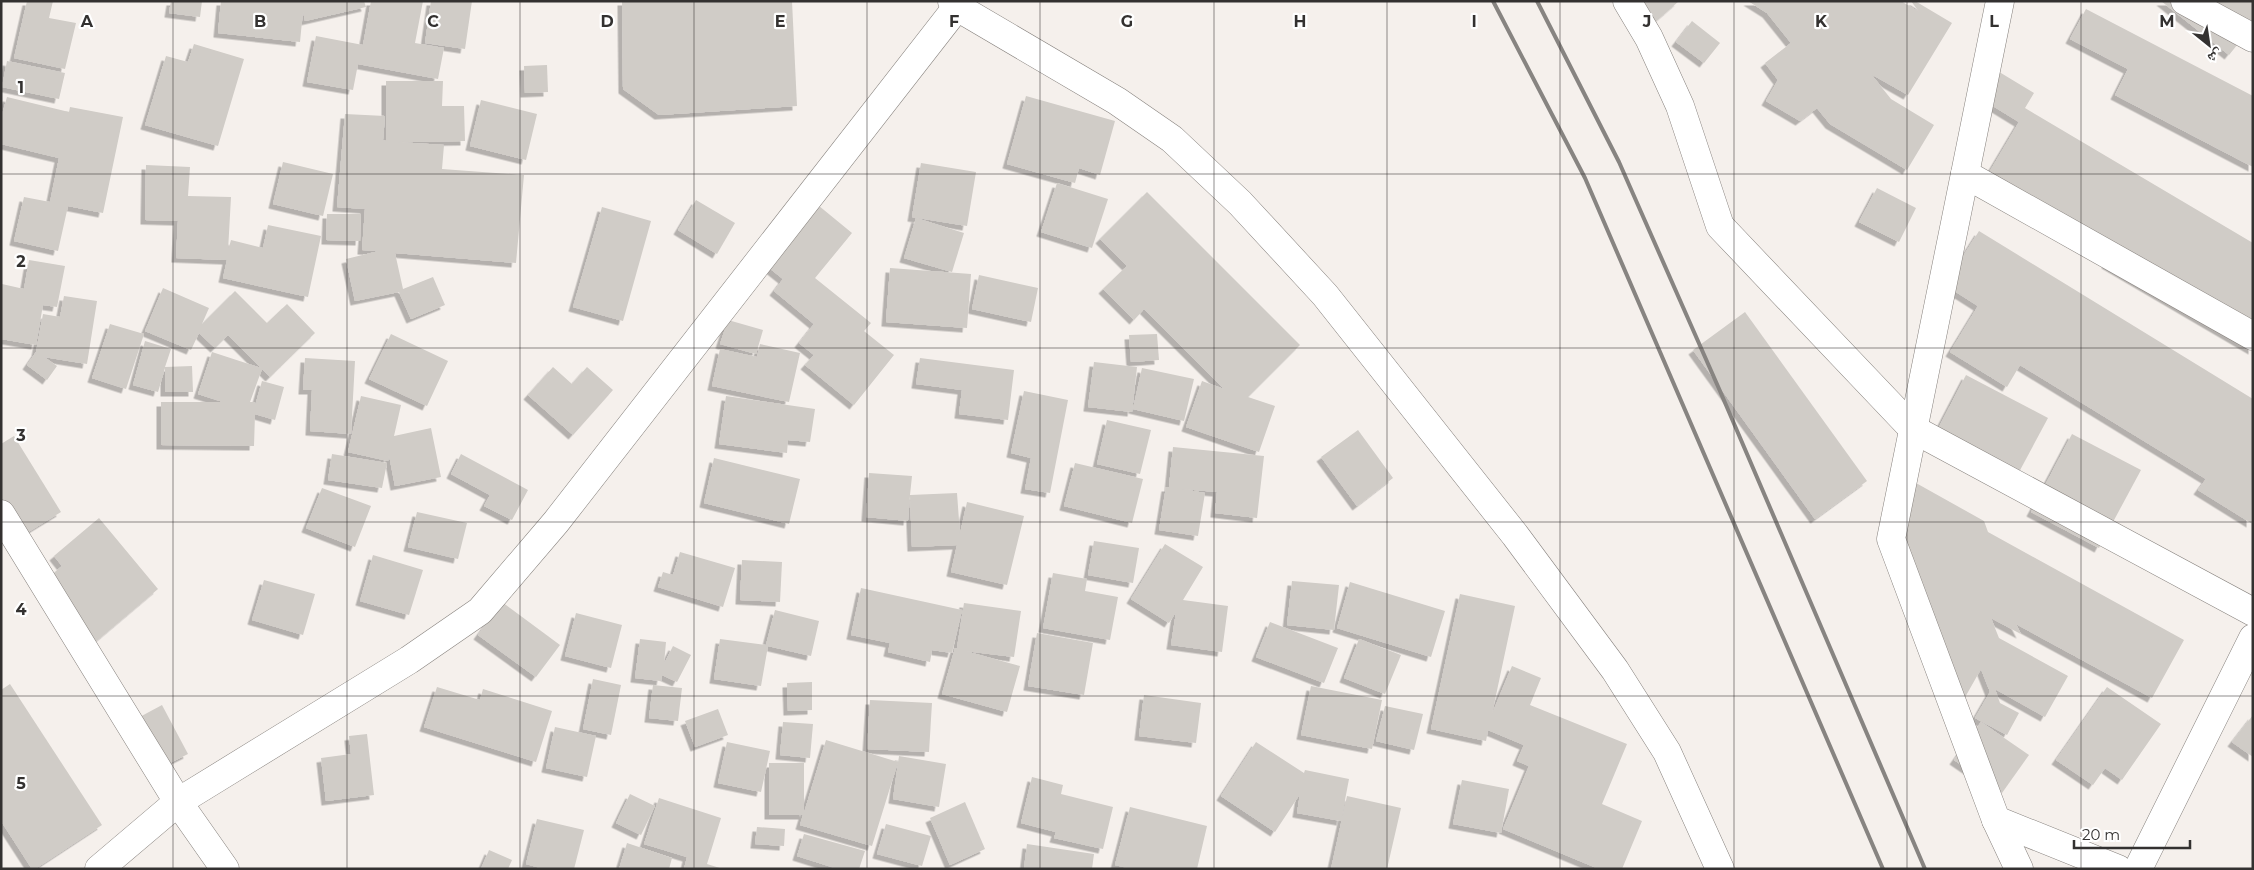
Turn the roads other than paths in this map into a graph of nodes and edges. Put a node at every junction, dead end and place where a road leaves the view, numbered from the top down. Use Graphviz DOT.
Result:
graph roads {
  1 [pos="1627,1"];
  2 [pos="2000,1"];
  3 [pos="2185,1"];
  4 [pos="954,4"];
  5 [pos="2253,38"];
  6 [pos="1965,174"];
  7 [pos="2253,336"];
  8 [pos="1913,429"];
  9 [pos="1,514"];
  10 [pos="2253,612"];
  11 [pos="2253,638"];
  12 [pos="178,802"];
  13 [pos="1996,820"];
  14 [pos="99,869"];
  15 [pos="225,869"];
  16 [pos="1720,869"];
  17 [pos="2019,869"];
  18 [pos="2118,869"];
  19 [pos="2138,869"];
  1 -- 8 [label="street"];
  2 -- 6 [label="street"];
  3 -- 5 [label="street"];
  4 -- 12 [label="street"];
  4 -- 16 [label="street"];
  6 -- 7 [label="street"];
  6 -- 8 [label="street"];
  8 -- 10 [label="street"];
  8 -- 13 [label="street"];
  9 -- 12 [label="street"];
  11 -- 19 [label="street"];
  12 -- 14 [label="street"];
  12 -- 15 [label="street"];
  13 -- 17 [label="street"];
  13 -- 18 [label="street"];
}
